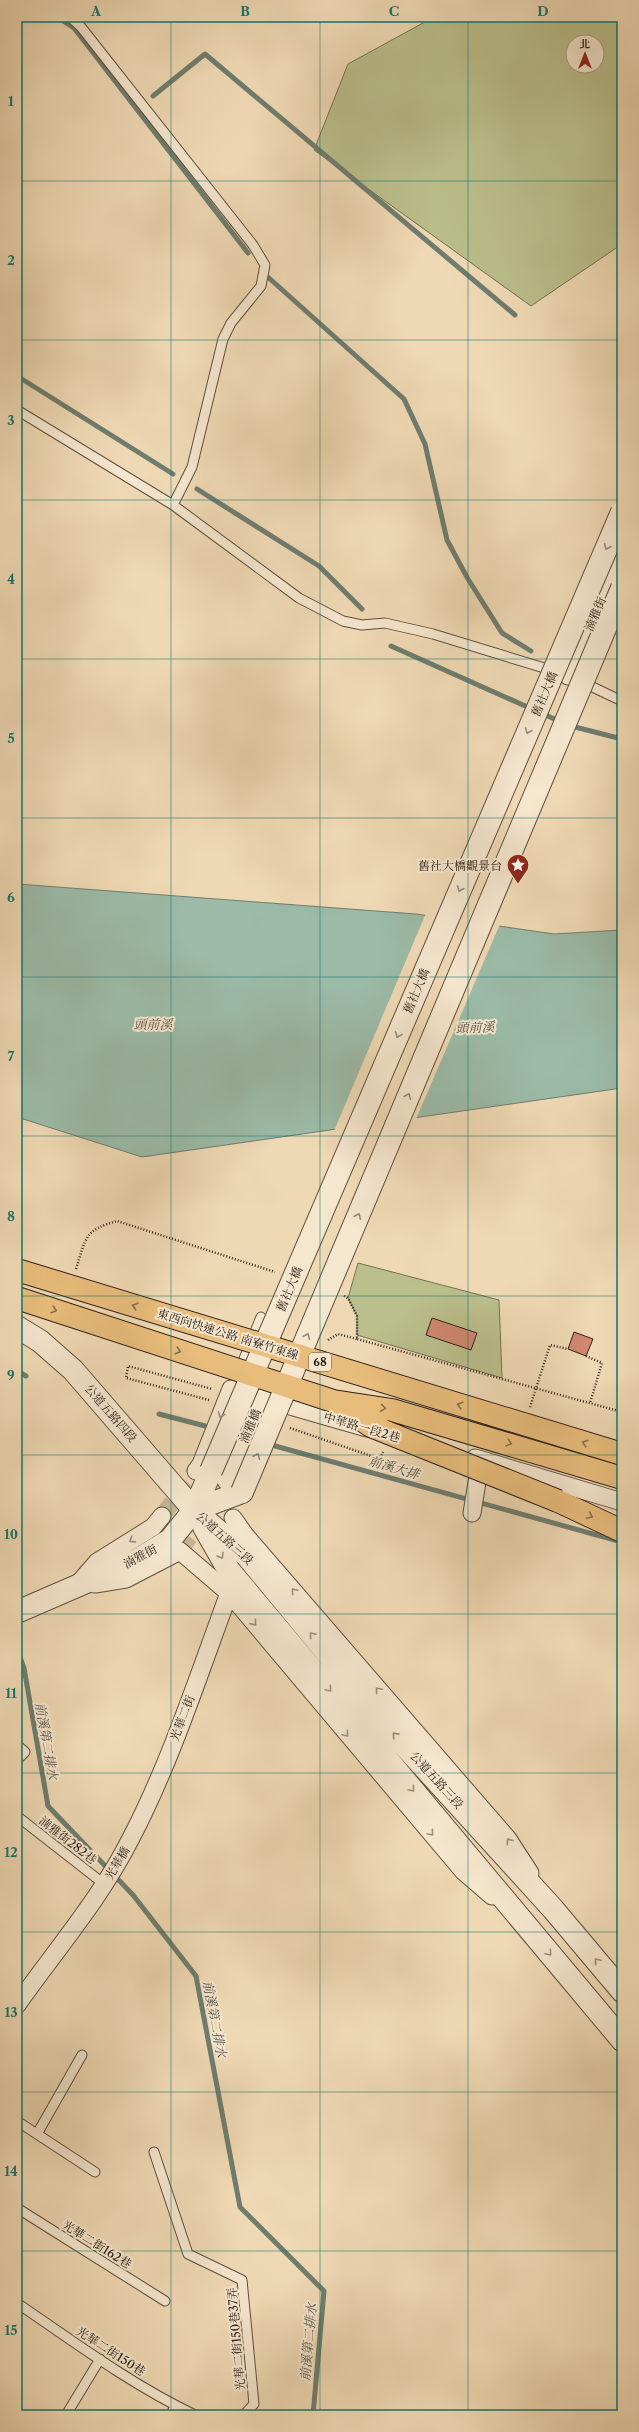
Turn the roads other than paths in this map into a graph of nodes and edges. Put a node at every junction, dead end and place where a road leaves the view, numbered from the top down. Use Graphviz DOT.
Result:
graph roads {
  1 [pos="70,17"];
  2 [pos="17,410"];
  3 [pos="173,505"];
  4 [pos="622,512"];
  5 [pos="622,551"];
  6 [pos="622,588"];
  7 [pos="568,676"];
  8 [pos="622,701"];
  9 [pos="17,1270"];
  10 [pos="17,1298"];
  11 [pos="261,1317"];
  12 [pos="17,1327"];
  13 [pos="223,1390"];
  14 [pos="262,1398"];
  15 [pos="333,1401"];
  16 [pos="430,1446"];
  17 [pos="239,1453"];
  18 [pos="622,1454"];
  19 [pos="534,1475"];
  20 [pos="478,1476"];
  21 [pos="622,1478"];
  22 [pos="219,1479"];
  23 [pos="622,1502"];
  24 [pos="194,1510"];
  25 [pos="472,1512"];
  26 [pos="162,1516"];
  27 [pos="233,1518"];
  28 [pos="622,1532"];
  29 [pos="180,1552"];
  30 [pos="75,1587"];
  31 [pos="229,1593"];
  32 [pos="21,1611"];
  33 [pos="17,1745"];
  34 [pos="17,1760"];
  35 [pos="17,1816"];
  36 [pos="130,1841"];
  37 [pos="104,1884"];
  38 [pos="553,1909"];
  39 [pos="524,1923"];
  40 [pos="622,1991"];
  41 [pos="18,2000"];
  42 [pos="622,2040"];
  43 [pos="82,2055"];
  44 [pos="17,2121"];
  45 [pos="37,2134"];
  46 [pos="154,2152"];
  47 [pos="95,2172"];
  48 [pos="17,2208"];
  49 [pos="165,2301"];
  50 [pos="17,2303"];
  51 [pos="100,2359"];
  52 [pos="176,2406"];
  53 [pos="66,2415"];
  54 [pos="170,2415"];
  55 [pos="194,2415"];
  56 [pos="244,2415"];
  1 -- 3 [label="lane"];
  2 -- 3 [label="lane"];
  3 -- 7 [label="lane"];
  4 -- 22 [label="street, 舊社大橋, one-way, bridge"];
  5 -- 7 [label="street, 湳雅街"];
  22 -- 6 [label="street, one-way, bridge"];
  7 -- 8 [label="lane"];
  18 -- 9 [label="highway, 東西向快速公路 南寮竹東線 / 68, one-way, bridge"];
  10 -- 15 [label="highway, one-way, bridge"];
  11 -- 13 [label="lane"];
  12 -- 24 [label="street, 公道五路四段"];
  13 -- 14 [label="street"];
  13 -- 22 [label="street, 湳雅街, one-way"];
  14 -- 16 [label="street, 中華路一段2巷"];
  14 -- 17 [label="street, 湳雅橋"];
  15 -- 21 [label="highway, one-way, bridge"];
  15 -- 28 [label="highway, one-way, bridge"];
  16 -- 19 [label="street, 中華路一段2巷"];
  16 -- 20 [label="street, 中華路一段2巷"];
  17 -- 22 [label="street, 湳雅街"];
  19 -- 20 [label="street, 中華路一段2巷"];
  19 -- 23 [label="street, 中華路一段2巷"];
  20 -- 25 [label="street"];
  22 -- 24 [label="street, 湳雅街"];
  22 -- 24 [label="street"];
  24 -- 30 [label="street, 湳雅街"];
  38 -- 24 [label="street, 公道五路三段, one-way"];
  24 -- 39 [label="street, 公道五路三段, one-way"];
  26 -- 30 [label="street, 湳雅街, one-way"];
  38 -- 27 [label="street, 公道五路三段, one-way"];
  29 -- 30 [label="street, 湳雅街"];
  29 -- 31 [label="street, 公道五路三段"];
  30 -- 32 [label="street, 湳雅街"];
  31 -- 36 [label="street, 光華二街"];
  31 -- 39 [label="street, 公道五路三段, one-way"];
  33 -- 34 [label="lane"];
  35 -- 37 [label="lane, 湳雅街282巷"];
  36 -- 37 [label="street, 光華橋"];
  37 -- 41 [label="street"];
  40 -- 38 [label="street, 公道五路三段, one-way"];
  39 -- 42 [label="street, 公道五路三段, one-way"];
  43 -- 45 [label="lane"];
  44 -- 45 [label="lane"];
  45 -- 47 [label="lane"];
  46 -- 56 [label="lane, 光華二街150巷37弄"];
  48 -- 49 [label="lane, 光華二街162巷"];
  50 -- 51 [label="lane, 光華二街150巷"];
  51 -- 52 [label="lane, 光華二街150巷"];
  51 -- 53 [label="lane"];
  52 -- 54 [label="lane"];
  52 -- 55 [label="lane, 光華二街150巷"];
}
